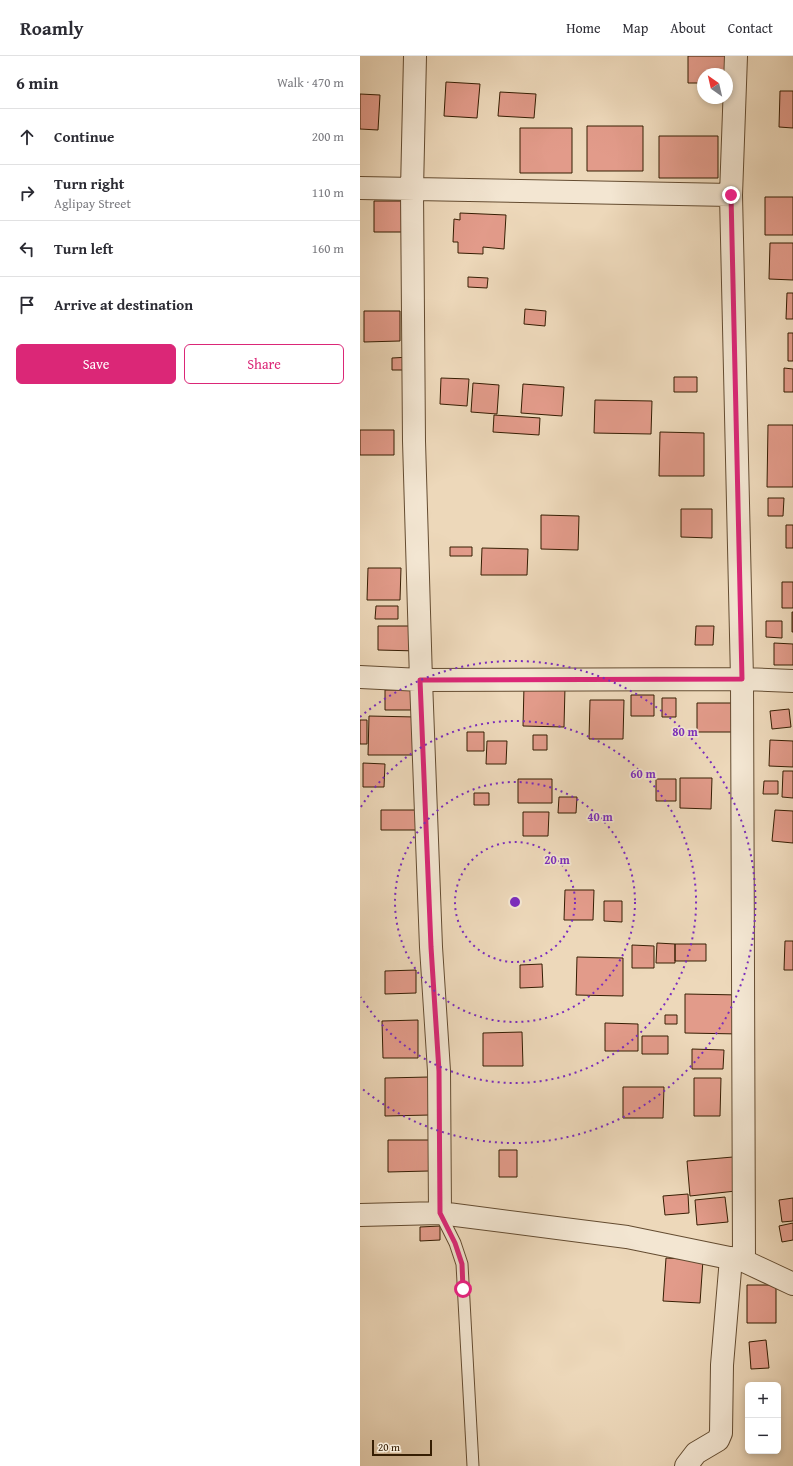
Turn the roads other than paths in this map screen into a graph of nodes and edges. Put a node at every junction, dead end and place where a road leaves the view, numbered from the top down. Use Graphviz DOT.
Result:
graph roads {
  1 [pos="415,56"];
  2 [pos="736,56"];
  3 [pos="360,188"];
  4 [pos="412,190"];
  5 [pos="731,195"];
  6 [pos="360,677"];
  7 [pos="742,679"];
  8 [pos="420,680"];
  9 [pos="793,681"];
  10 [pos="440,1213"];
  11 [pos="360,1215"];
  12 [pos="737,1260"];
  13 [pos="793,1284"];
  14 [pos="473,1466"];
  15 [pos="686,1466"];
  1 -- 4 [label="street"];
  2 -- 5 [label="street"];
  3 -- 4 [label="street"];
  4 -- 5 [label="street"];
  4 -- 8 [label="street"];
  5 -- 7 [label="street"];
  6 -- 8 [label="street"];
  7 -- 8 [label="street"];
  7 -- 9 [label="street"];
  7 -- 12 [label="street"];
  8 -- 10 [label="street"];
  10 -- 11 [label="street"];
  10 -- 12 [label="street"];
  10 -- 14 [label="lane"];
  12 -- 13 [label="street"];
  12 -- 15 [label="street"];
}
